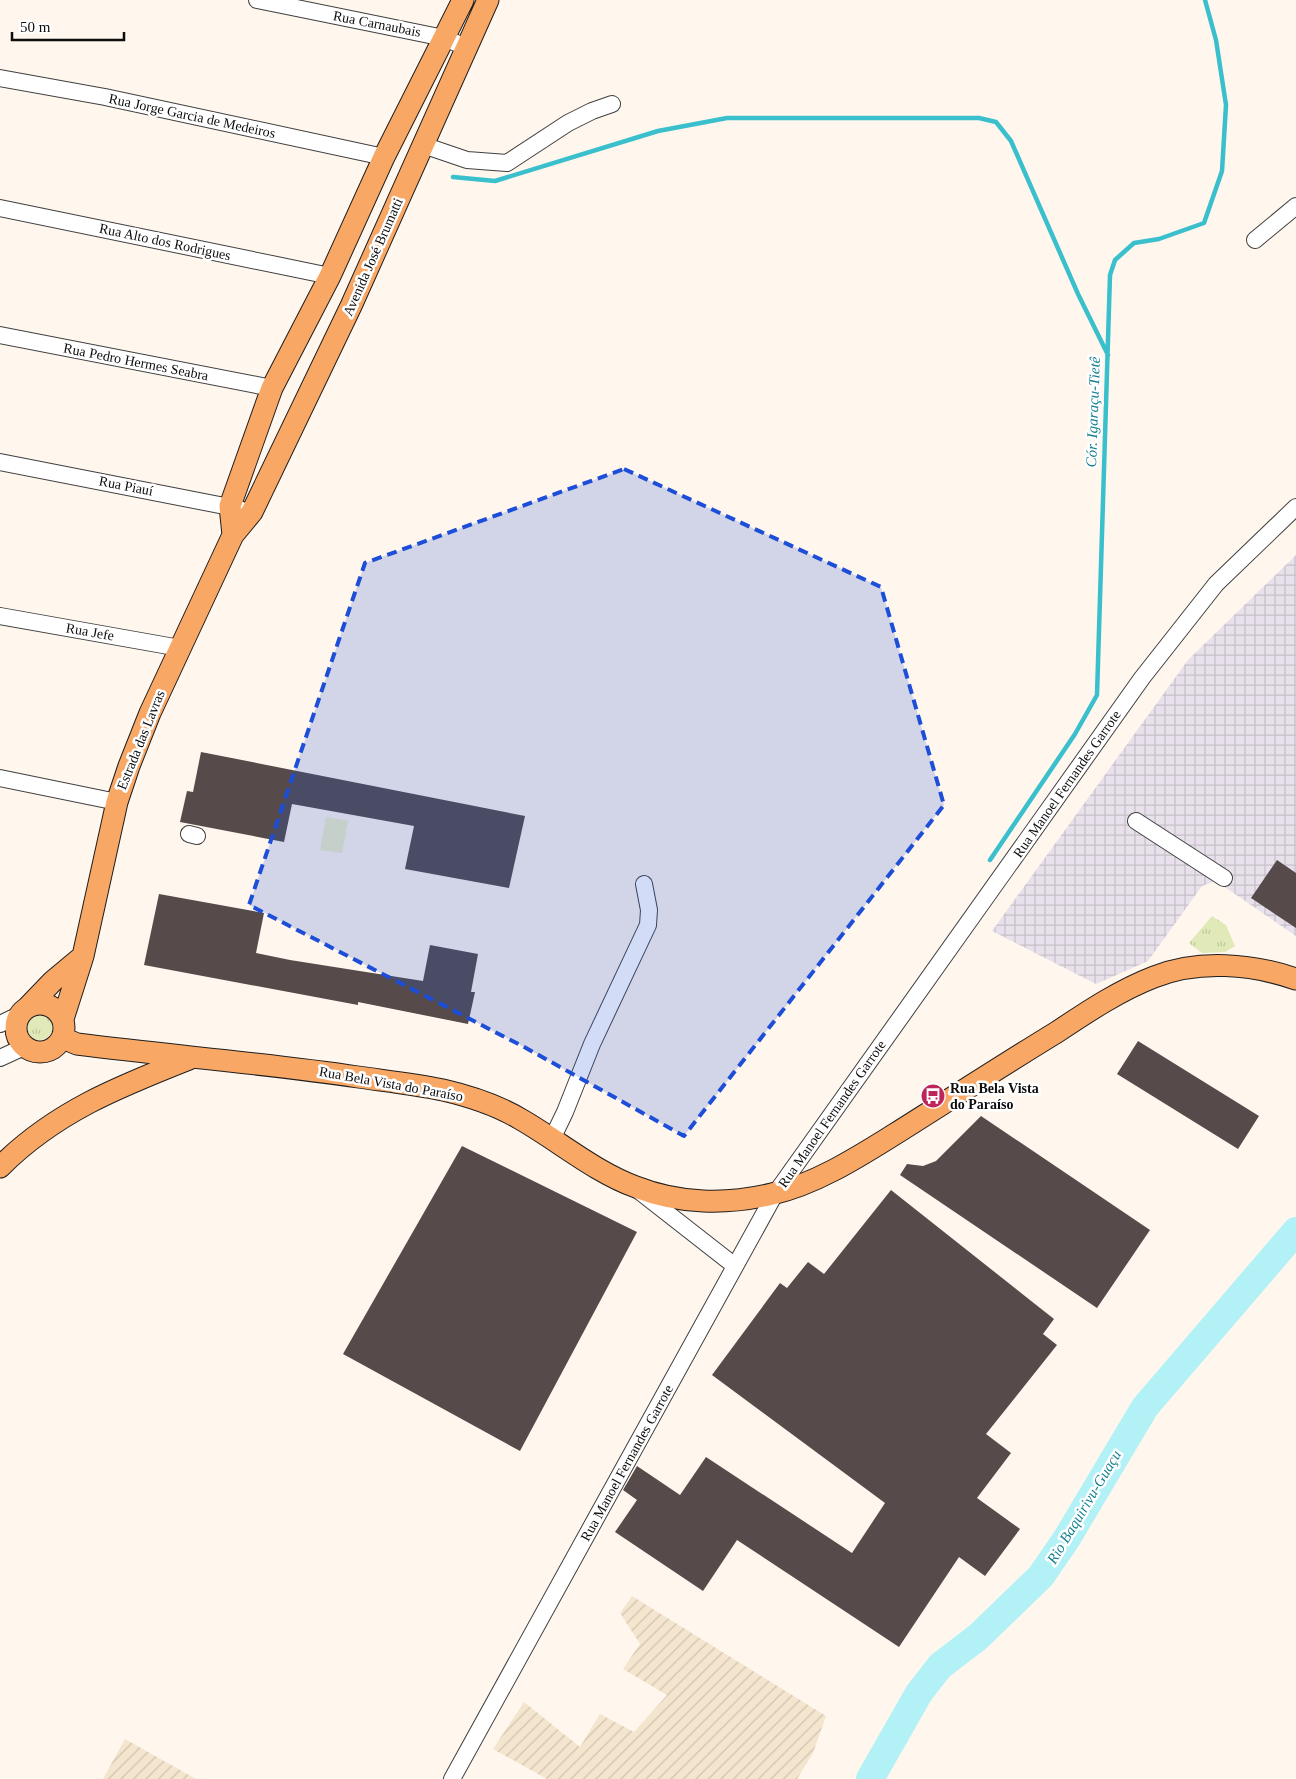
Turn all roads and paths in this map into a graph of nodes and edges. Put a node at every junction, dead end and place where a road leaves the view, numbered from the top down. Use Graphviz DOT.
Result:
graph roads {
  1 [pos="256,0"];
  2 [pos="462,0"];
  3 [pos="488,0"];
  4 [pos="444,38"];
  5 [pos="466,47"];
  6 [pos="0,78"];
  7 [pos="612,104"];
  8 [pos="423,145"];
  9 [pos="384,157"];
  10 [pos="1296,206"];
  11 [pos="0,208"];
  12 [pos="1255,240"];
  13 [pos="330,276"];
  14 [pos="0,335"];
  15 [pos="272,388"];
  16 [pos="0,462"];
  17 [pos="230,506"];
  18 [pos="1296,507"];
  19 [pos="252,512"];
  20 [pos="233,535"];
  21 [pos="0,616"];
  22 [pos="180,648"];
  23 [pos="0,778"];
  24 [pos="117,802"];
  25 [pos="1136,821"];
  26 [pos="1224,878"];
  27 [pos="644,884"];
  28 [pos="83,956"];
  29 [pos="1296,979"];
  30 [pos="24,1011"];
  31 [pos="0,1024"];
  32 [pos="58,1036"];
  33 [pos="24,1047"];
  34 [pos="0,1058"];
  35 [pos="192,1058"];
  36 [pos="155,1073"];
  37 [pos="552,1139"];
  38 [pos="0,1167"];
  39 [pos="633,1186"];
  40 [pos="775,1194"];
  41 [pos="735,1266"];
  42 [pos="452,1779"];
  1 -- 4 [label="street, Rua Carnaubais"];
  2 -- 4 [label="main road"];
  3 -- 5 [label="main road, Avenida José Brumatti"];
  4 -- 5 [label="street, Rua Carnaubais"];
  4 -- 9 [label="main road"];
  5 -- 8 [label="main road, Avenida José Brumatti"];
  6 -- 9 [label="street, Rua Jorge Garcia de Medeiros"];
  7 -- 8 [label="street"];
  8 -- 19 [label="main road, Avenida José Brumatti"];
  9 -- 13 [label="main road"];
  10 -- 12 [label="street"];
  11 -- 13 [label="street, Rua Alto dos Rodrigues"];
  13 -- 15 [label="main road"];
  14 -- 15 [label="street, Rua Pedro Hermes Seabra"];
  15 -- 17 [label="main road"];
  16 -- 17 [label="street, Rua Piauí"];
  17 -- 19 [label="street, Rua Piauí"];
  17 -- 20 [label="main road"];
  18 -- 40 [label="street, Rua Manoel Fernandes Garrote"];
  19 -- 20 [label="main road, Estrada das Lavras"];
  20 -- 22 [label="main road, Estrada das Lavras"];
  21 -- 22 [label="street, Rua Jefe"];
  22 -- 24 [label="main road, Estrada das Lavras"];
  23 -- 24 [label="street"];
  24 -- 28 [label="main road, Estrada das Lavras"];
  25 -- 26 [label="street"];
  27 -- 37 [label="street"];
  28 -- 30 [label="main road"];
  28 -- 32 [label="main road, Estrada das Lavras"];
  29 -- 40 [label="main road, Rua Bela Vista do Paraíso"];
  30 -- 31 [label="street"];
  30 -- 32 [label="main road"];
  30 -- 33 [label="main road"];
  32 -- 33 [label="main road"];
  32 -- 35 [label="main road, Rua Bela Vista do Paraíso"];
  32 -- 36 [label="main road"];
  33 -- 34 [label="street"];
  35 -- 36 [label="main road"];
  35 -- 37 [label="main road, Rua Bela Vista do Paraíso"];
  36 -- 38 [label="main road"];
  37 -- 39 [label="main road, Rua Bela Vista do Paraíso"];
  39 -- 40 [label="main road, Rua Bela Vista do Paraíso"];
  39 -- 41 [label="street"];
  40 -- 41 [label="street, Rua Manoel Fernandes Garrote"];
  41 -- 42 [label="street, Rua Manoel Fernandes Garrote"];
}
